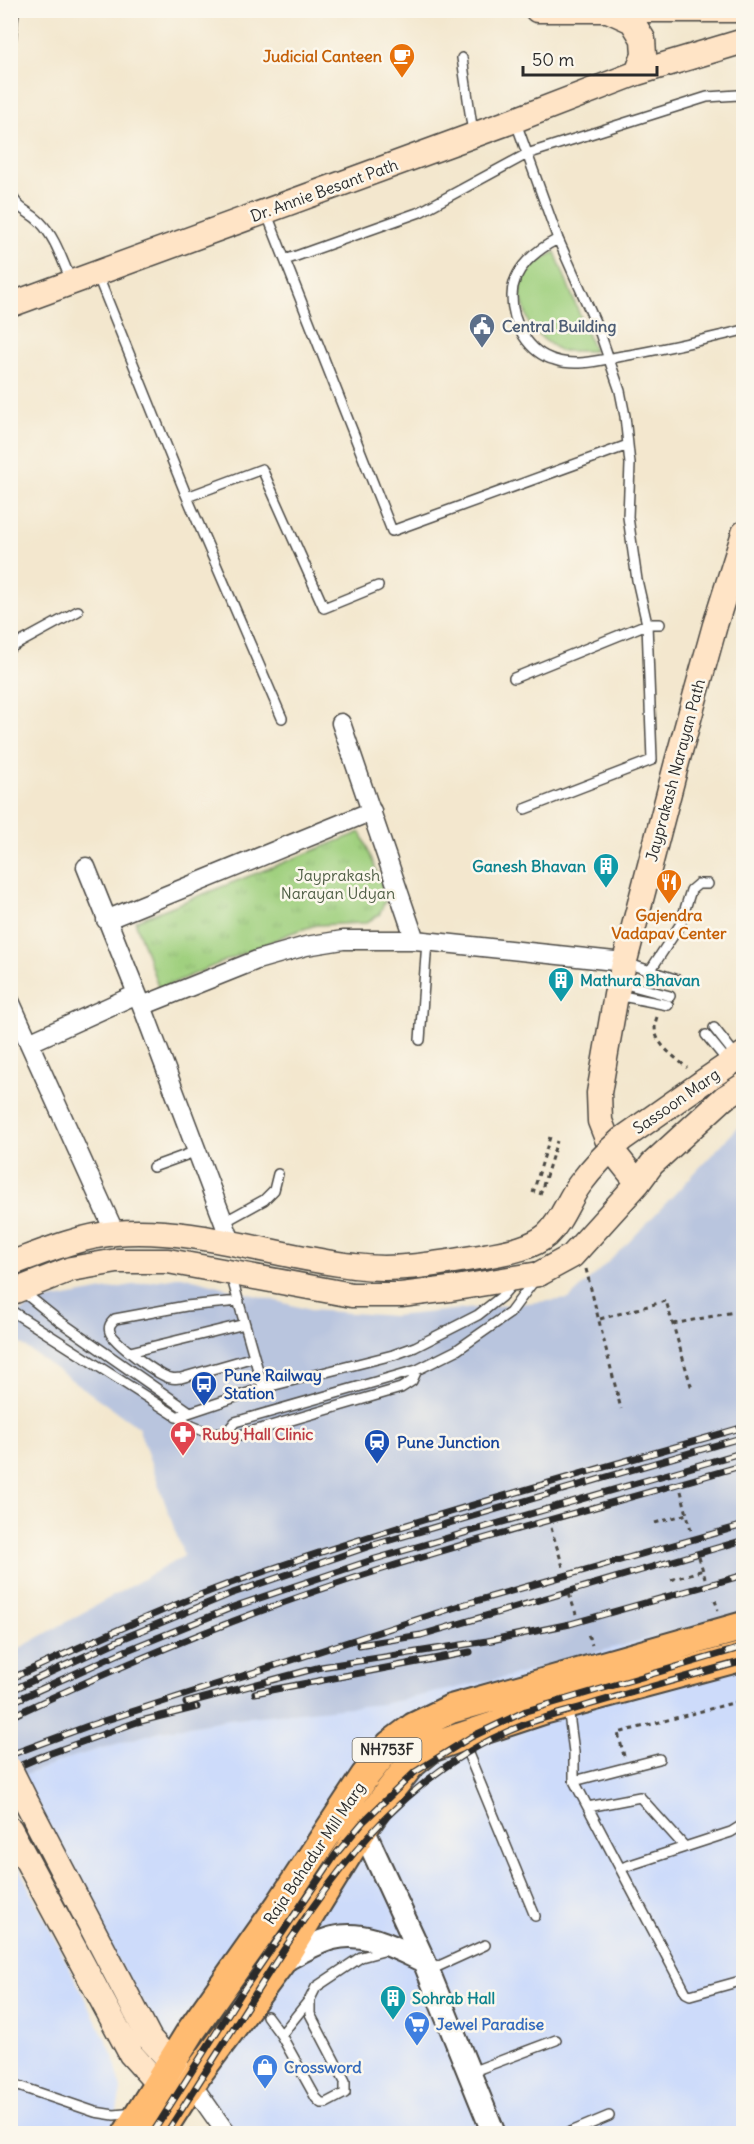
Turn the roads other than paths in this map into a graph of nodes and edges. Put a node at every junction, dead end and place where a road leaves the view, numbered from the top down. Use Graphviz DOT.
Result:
graph roads {
  1 [pos="14,10"];
  2 [pos="537,10"];
  3 [pos="738,10"];
  4 [pos="595,11"];
  5 [pos="610,11"];
  6 [pos="744,41"];
  7 [pos="10,51"];
  8 [pos="462,58"];
  9 [pos="637,74"];
  10 [pos="744,97"];
  11 [pos="515,120"];
  12 [pos="474,136"];
  13 [pos="527,154"];
  14 [pos="10,194"];
  15 [pos="266,212"];
  16 [pos="558,239"];
  17 [pos="285,260"];
  18 [pos="97,273"];
  19 [pos="72,282"];
  20 [pos="10,305"];
  21 [pos="744,330"];
  22 [pos="608,359"];
  23 [pos="628,445"];
  24 [pos="188,497"];
  25 [pos="744,533"];
  26 [pos="378,586"];
  27 [pos="78,611"];
  28 [pos="647,624"];
  29 [pos="660,624"];
  30 [pos="10,648"];
  31 [pos="514,678"];
  32 [pos="282,718"];
  33 [pos="341,723"];
  34 [pos="525,809"];
  35 [pos="372,811"];
  36 [pos="86,867"];
  37 [pos="708,884"];
  38 [pos="106,920"];
  39 [pos="680,925"];
  40 [pos="692,927"];
  41 [pos="421,940"];
  42 [pos="650,971"];
  43 [pos="620,979"];
  44 [pos="678,980"];
  45 [pos="140,1000"];
  46 [pos="10,1001"];
  47 [pos="666,1002"];
  48 [pos="710,1032"];
  49 [pos="420,1040"];
  50 [pos="29,1042"];
  51 [pos="737,1059"];
  52 [pos="734,1091"];
  53 [pos="611,1149"];
  54 [pos="197,1151"];
  55 [pos="153,1167"];
  56 [pos="278,1174"];
  57 [pos="638,1183"];
  58 [pos="115,1233"];
  59 [pos="228,1233"];
  60 [pos="10,1264"];
  61 [pos="231,1274"];
  62 [pos="529,1275"];
  63 [pos="14,1297"];
  64 [pos="239,1301"];
  65 [pos="245,1324"];
  66 [pos="130,1352"];
  67 [pos="254,1357"];
  68 [pos="417,1370"];
  69 [pos="263,1388"];
  70 [pos="190,1412"];
  71 [pos="176,1418"];
  72 [pos="226,1433"];
  73 [pos="744,1626"];
  74 [pos="744,1656"];
  75 [pos="567,1704"];
  76 [pos="461,1737"];
  77 [pos="659,1759"];
  78 [pos="10,1769"];
  79 [pos="574,1782"];
  80 [pos="588,1807"];
  81 [pos="744,1824"];
  82 [pos="10,1829"];
  83 [pos="363,1829"];
  84 [pos="685,1847"];
  85 [pos="621,1868"];
  86 [pos="535,1916"];
  87 [pos="485,1945"];
  88 [pos="395,1948"];
  89 [pos="281,1962"];
  90 [pos="425,1966"];
  91 [pos="744,1980"];
  92 [pos="310,1999"];
  93 [pos="267,2016"];
  94 [pos="281,2035"];
  95 [pos="556,2040"];
  96 [pos="468,2073"];
  97 [pos="175,2082"];
  98 [pos="11,2083"];
  99 [pos="609,2116"];
  100 [pos="134,2123"];
  101 [pos="490,2132"];
  102 [pos="159,2133"];
  103 [pos="227,2133"];
  104 [pos="566,2133"];
  1 -- 7 [label="lane"];
  2 -- 4 [label="main road"];
  3 -- 5 [label="main road"];
  4 -- 5 [label="main road"];
  5 -- 9 [label="main road"];
  6 -- 9 [label="main road, Dr. Annie Besant Path"];
  8 -- 12 [label="lane"];
  9 -- 11 [label="main road, Dr. Annie Besant Path"];
  10 -- 13 [label="lane"];
  11 -- 12 [label="main road, Dr. Annie Besant Path"];
  11 -- 13 [label="lane"];
  12 -- 15 [label="main road, Dr. Annie Besant Path"];
  13 -- 16 [label="lane"];
  13 -- 17 [label="lane"];
  14 -- 19 [label="lane"];
  15 -- 17 [label="lane"];
  15 -- 18 [label="main road, Dr. Annie Besant Path"];
  16 -- 22 [label="lane"];
  16 -- 22 [label="lane"];
  17 -- 23 [label="lane"];
  18 -- 19 [label="main road, Dr. Annie Besant Path"];
  18 -- 24 [label="lane"];
  19 -- 20 [label="main road, Dr. Annie Besant Path"];
  21 -- 22 [label="lane"];
  22 -- 23 [label="lane"];
  23 -- 28 [label="lane"];
  24 -- 26 [label="lane"];
  24 -- 32 [label="lane"];
  25 -- 43 [label="main road, Jayprakash Narayan Path"];
  27 -- 30 [label="lane"];
  28 -- 29 [label="lane"];
  28 -- 31 [label="lane"];
  28 -- 34 [label="lane"];
  33 -- 35 [label="street"];
  35 -- 38 [label="street"];
  35 -- 41 [label="street"];
  36 -- 38 [label="street"];
  37 -- 39 [label="lane"];
  38 -- 45 [label="street"];
  39 -- 40 [label="lane"];
  39 -- 42 [label="lane"];
  41 -- 43 [label="street"];
  41 -- 45 [label="street"];
  41 -- 49 [label="lane"];
  42 -- 43 [label="lane"];
  42 -- 44 [label="lane"];
  43 -- 47 [label="lane"];
  43 -- 53 [label="main road, Jayprakash Narayan Path"];
  45 -- 50 [label="street"];
  45 -- 54 [label="street"];
  46 -- 50 [label="street"];
  48 -- 51 [label="lane"];
  50 -- 58 [label="street"];
  51 -- 53 [label="main road, Sassoon Marg, bridge"];
  52 -- 57 [label="main road, Sassoon Marg, bridge"];
  53 -- 57 [label="main road, Jayprakash Narayan Path, bridge"];
  53 -- 59 [label="main road, Sassoon Marg, bridge"];
  54 -- 55 [label="lane"];
  54 -- 59 [label="street"];
  56 -- 59 [label="lane"];
  57 -- 62 [label="main road, Sassoon Marg, bridge"];
  58 -- 59 [label="main road, Sassoon Marg"];
  58 -- 60 [label="main road, Sassoon Marg"];
  61 -- 62 [label="main road, Sassoon Marg"];
  61 -- 63 [label="main road, Sassoon Marg"];
  61 -- 64 [label="lane"];
  62 -- 68 [label="lane"];
  62 -- 69 [label="lane"];
  63 -- 70 [label="lane"];
  63 -- 71 [label="lane"];
  64 -- 65 [label="lane"];
  64 -- 66 [label="lane"];
  65 -- 66 [label="lane"];
  65 -- 67 [label="lane"];
  66 -- 67 [label="lane"];
  67 -- 69 [label="lane"];
  68 -- 72 [label="lane"];
  68 -- 72 [label="lane"];
  69 -- 70 [label="lane"];
  70 -- 71 [label="lane"];
  71 -- 72 [label="lane"];
  73 -- 97 [label="highway, Raja Bahadur Mill Marg / NH753F"];
  74 -- 75 [label="highway, Raja Bahadur Mill Marg / NH753F"];
  75 -- 76 [label="highway, Raja Bahadur Mill Marg / NH753F"];
  75 -- 79 [label="lane"];
  76 -- 83 [label="highway, Raja Bahadur Mill Marg / NH753F"];
  76 -- 86 [label="lane"];
  77 -- 79 [label="lane"];
  78 -- 97 [label="main road, bridge"];
  79 -- 80 [label="lane"];
  80 -- 84 [label="lane"];
  80 -- 85 [label="lane"];
  81 -- 84 [label="lane"];
  82 -- 97 [label="main road"];
  83 -- 89 [label="highway, Raja Bahadur Mill Marg / NH753F"];
  83 -- 90 [label="street"];
  84 -- 85 [label="lane"];
  85 -- 91 [label="lane"];
  87 -- 90 [label="lane"];
  88 -- 89 [label="street"];
  88 -- 90 [label="street"];
  88 -- 92 [label="lane"];
  89 -- 97 [label="highway, Raja Bahadur Mill Marg / NH753F"];
  90 -- 96 [label="street"];
  92 -- 94 [label="lane"];
  92 -- 94 [label="lane"];
  93 -- 94 [label="lane"];
  95 -- 96 [label="lane"];
  96 -- 101 [label="street"];
  97 -- 100 [label="highway, NH753F"];
  97 -- 102 [label="highway, NH753F"];
  97 -- 103 [label="street"];
  98 -- 100 [label="lane"];
  99 -- 104 [label="lane"];
}
